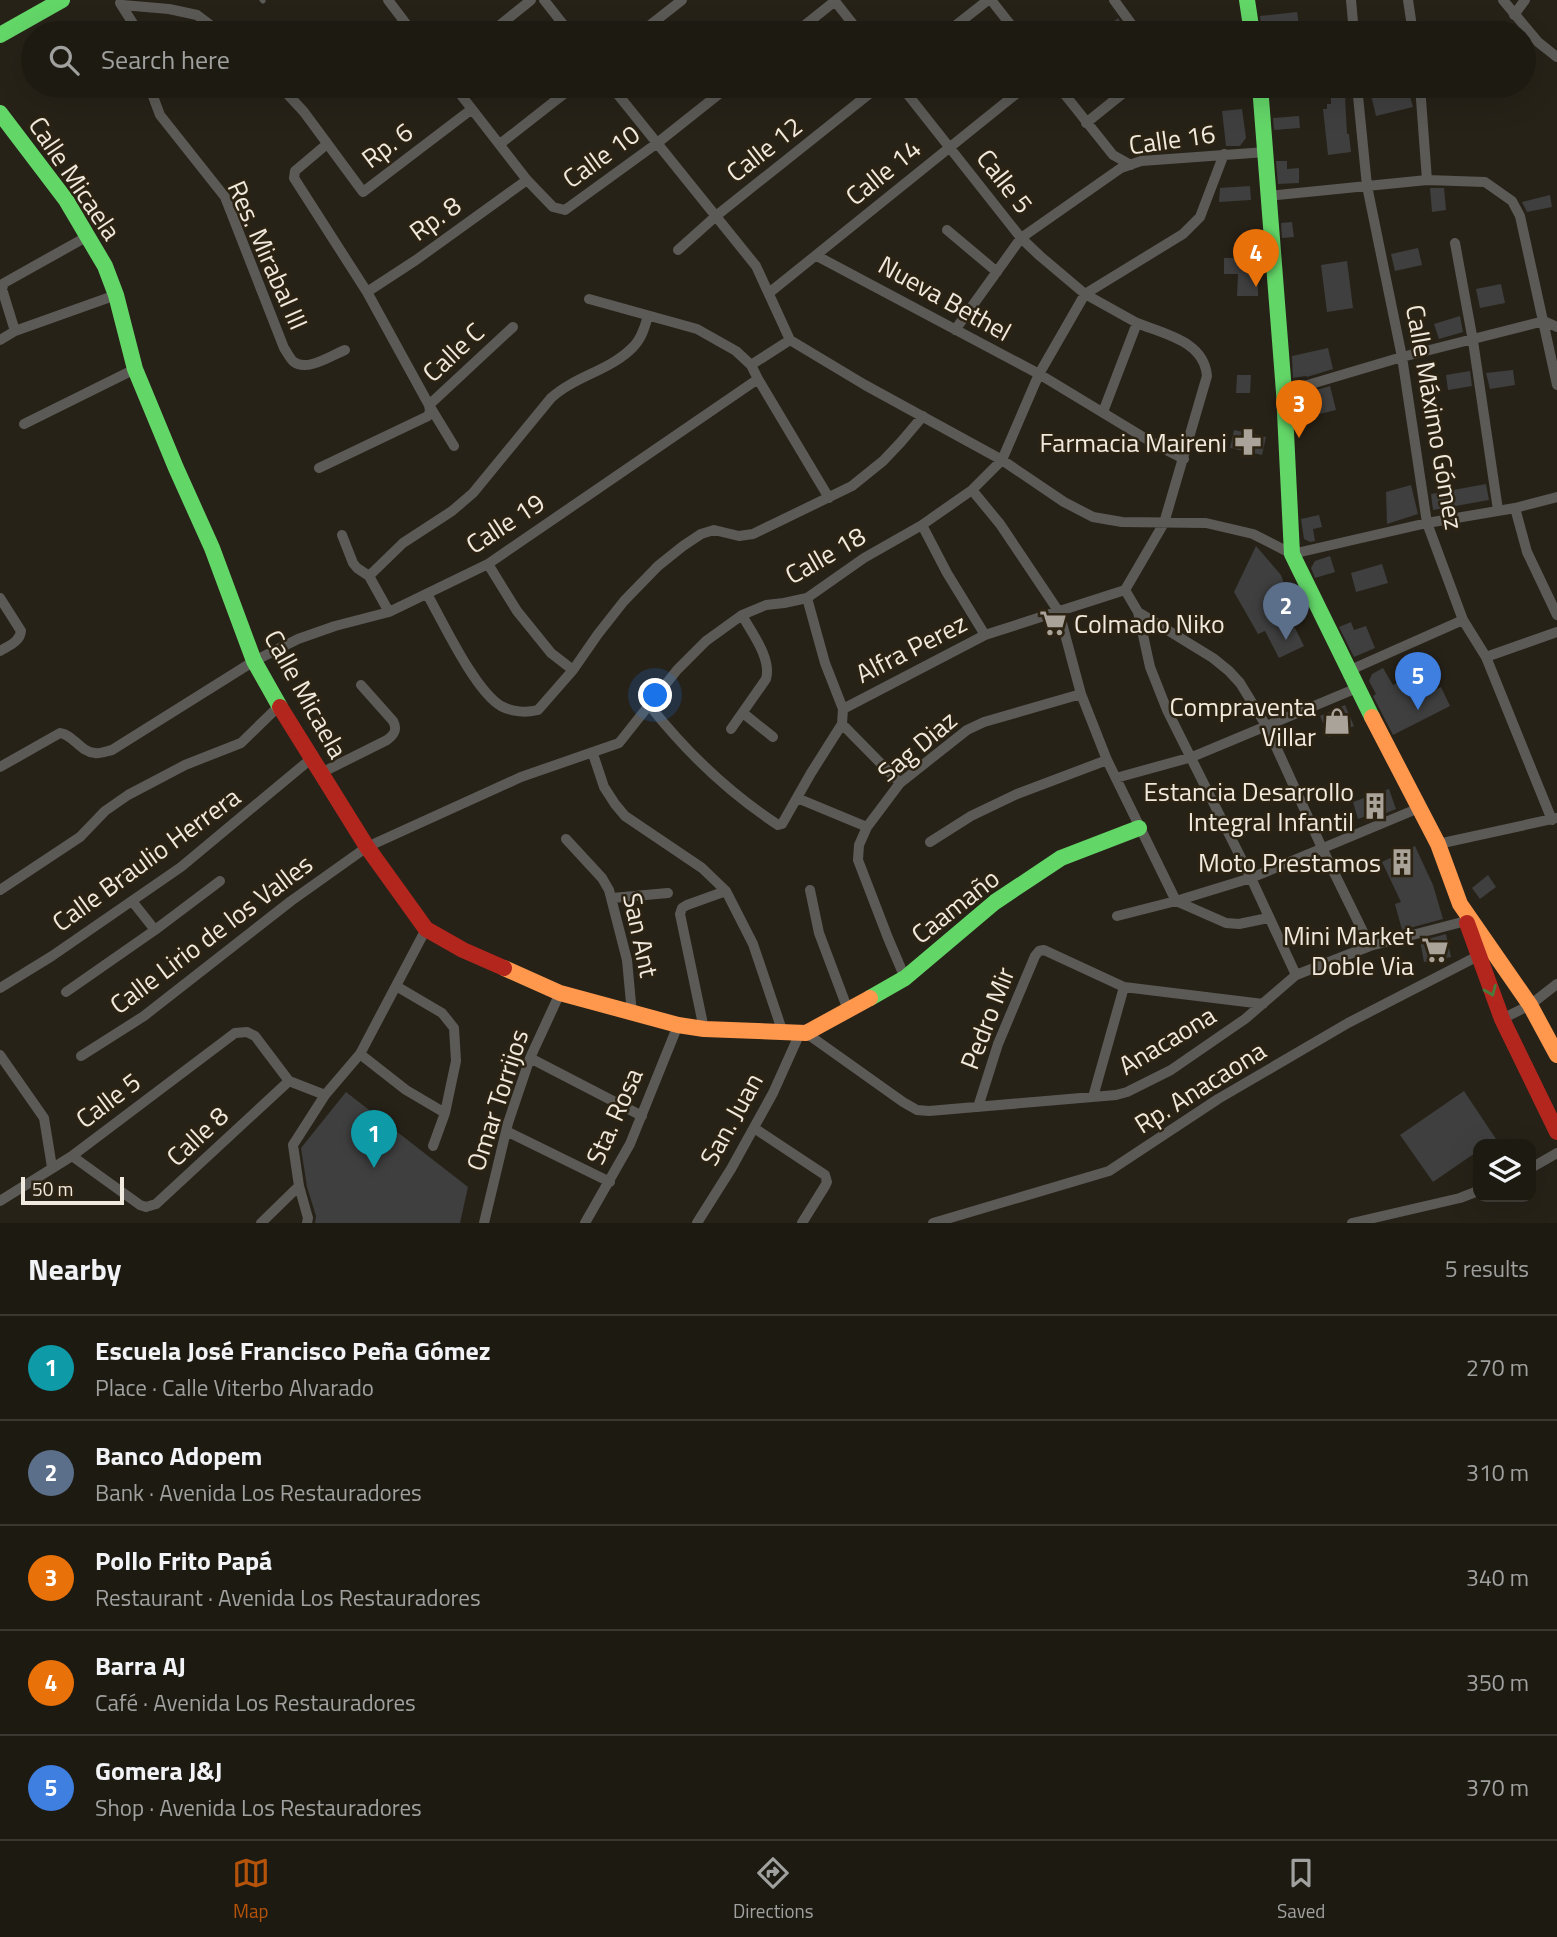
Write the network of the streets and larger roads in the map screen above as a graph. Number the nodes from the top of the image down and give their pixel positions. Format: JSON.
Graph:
{"nodes":[{"id":1,"x":62,"y":0,"type":"edge"},
{"id":2,"x":388,"y":0,"type":"edge"},
{"id":3,"x":531,"y":0,"type":"edge"},
{"id":4,"x":544,"y":0,"type":"edge"},
{"id":5,"x":681,"y":0,"type":"edge"},
{"id":6,"x":990,"y":0,"type":"edge"},
{"id":7,"x":1114,"y":0,"type":"edge"},
{"id":8,"x":1247,"y":0,"type":"edge"},
{"id":9,"x":1351,"y":0,"type":"edge"},
{"id":10,"x":1408,"y":0,"type":"edge"},
{"id":11,"x":1503,"y":0,"type":"edge"},
{"id":12,"x":1525,"y":0,"type":"edge"},
{"id":13,"x":834,"y":1,"type":"edge"},
{"id":14,"x":120,"y":3,"type":"edge"},
{"id":15,"x":1514,"y":15,"type":"junction"},
{"id":16,"x":25,"y":21,"type":"edge"},
{"id":17,"x":131,"y":21,"type":"edge"},
{"id":18,"x":205,"y":21,"type":"edge"},
{"id":19,"x":405,"y":21,"type":"edge"},
{"id":20,"x":505,"y":21,"type":"edge"},
{"id":21,"x":561,"y":21,"type":"edge"},
{"id":22,"x":655,"y":21,"type":"edge"},
{"id":23,"x":809,"y":21,"type":"edge"},
{"id":24,"x":850,"y":21,"type":"edge"},
{"id":25,"x":962,"y":21,"type":"edge"},
{"id":26,"x":1007,"y":21,"type":"edge"},
{"id":27,"x":1129,"y":21,"type":"edge"},
{"id":28,"x":1250,"y":21,"type":"edge"},
{"id":29,"x":1353,"y":21,"type":"edge"},
{"id":30,"x":1411,"y":21,"type":"edge"},
{"id":31,"x":1519,"y":21,"type":"edge"},
{"id":32,"x":21,"y":23,"type":"edge"},
{"id":33,"x":0,"y":35,"type":"edge"},
{"id":34,"x":1536,"y":40,"type":"edge"},
{"id":35,"x":1557,"y":57,"type":"edge"},
{"id":36,"x":154,"y":98,"type":"edge"},
{"id":37,"x":291,"y":98,"type":"edge"},
{"id":38,"x":463,"y":98,"type":"edge"},
{"id":39,"x":559,"y":98,"type":"edge"},
{"id":40,"x":620,"y":98,"type":"edge"},
{"id":41,"x":714,"y":98,"type":"edge"},
{"id":42,"x":864,"y":98,"type":"edge"},
{"id":43,"x":911,"y":98,"type":"edge"},
{"id":44,"x":1011,"y":98,"type":"edge"},
{"id":45,"x":1067,"y":98,"type":"edge"},
{"id":46,"x":1117,"y":98,"type":"edge"},
{"id":47,"x":1262,"y":98,"type":"edge"},
{"id":48,"x":1358,"y":98,"type":"edge"},
{"id":49,"x":1421,"y":98,"type":"edge"},
{"id":50,"x":472,"y":109,"type":"junction"},
{"id":51,"x":0,"y":113,"type":"edge"},
{"id":52,"x":1086,"y":123,"type":"junction"},
{"id":53,"x":327,"y":144,"type":"junction"},
{"id":54,"x":500,"y":144,"type":"junction"},
{"id":55,"x":656,"y":144,"type":"junction"},
{"id":56,"x":950,"y":147,"type":"junction"},
{"id":57,"x":1266,"y":152,"type":"junction"},
{"id":58,"x":1224,"y":154,"type":"junction"},
{"id":59,"x":1132,"y":165,"type":"junction"},
{"id":60,"x":527,"y":180,"type":"junction"},
{"id":61,"x":1427,"y":180,"type":"junction"},
{"id":62,"x":1367,"y":187,"type":"junction"},
{"id":63,"x":1268,"y":196,"type":"junction"},
{"id":64,"x":716,"y":216,"type":"junction"},
{"id":65,"x":947,"y":230,"type":"dead end"},
{"id":66,"x":88,"y":236,"type":"junction"},
{"id":67,"x":1021,"y":238,"type":"junction"},
{"id":68,"x":1455,"y":243,"type":"dead end"},
{"id":69,"x":678,"y":250,"type":"dead end"},
{"id":70,"x":817,"y":256,"type":"junction"},
{"id":71,"x":996,"y":272,"type":"junction"},
{"id":72,"x":367,"y":292,"type":"junction"},
{"id":73,"x":769,"y":293,"type":"junction"},
{"id":74,"x":1085,"y":294,"type":"junction"},
{"id":75,"x":116,"y":295,"type":"junction"},
{"id":76,"x":589,"y":299,"type":"dead end"},
{"id":77,"x":648,"y":316,"type":"junction"},
{"id":78,"x":1544,"y":321,"type":"junction"},
{"id":79,"x":1137,"y":323,"type":"junction"},
{"id":80,"x":513,"y":327,"type":"dead end"},
{"id":81,"x":1557,"y":327,"type":"edge"},
{"id":82,"x":955,"y":330,"type":"junction"},
{"id":83,"x":15,"y":331,"type":"junction"},
{"id":84,"x":0,"y":340,"type":"edge"},
{"id":85,"x":790,"y":340,"type":"junction"},
{"id":86,"x":1473,"y":341,"type":"junction"},
{"id":87,"x":345,"y":350,"type":"dead end"},
{"id":88,"x":1402,"y":357,"type":"junction"},
{"id":89,"x":751,"y":365,"type":"junction"},
{"id":90,"x":135,"y":369,"type":"junction"},
{"id":91,"x":1039,"y":374,"type":"junction"},
{"id":92,"x":758,"y":380,"type":"junction"},
{"id":93,"x":1557,"y":385,"type":"edge"},
{"id":94,"x":1284,"y":392,"type":"junction"},
{"id":95,"x":429,"y":405,"type":"junction"},
{"id":96,"x":1102,"y":412,"type":"junction"},
{"id":97,"x":923,"y":416,"type":"junction"},
{"id":98,"x":24,"y":424,"type":"dead end"},
{"id":99,"x":454,"y":446,"type":"dead end"},
{"id":100,"x":1184,"y":458,"type":"junction"},
{"id":101,"x":1002,"y":460,"type":"junction"},
{"id":102,"x":319,"y":468,"type":"dead end"},
{"id":103,"x":972,"y":490,"type":"junction"},
{"id":104,"x":1557,"y":497,"type":"edge"},
{"id":105,"x":829,"y":498,"type":"junction"},
{"id":106,"x":1515,"y":508,"type":"junction"},
{"id":107,"x":1498,"y":510,"type":"junction"},
{"id":108,"x":1164,"y":523,"type":"junction"},
{"id":109,"x":1427,"y":523,"type":"junction"},
{"id":110,"x":922,"y":525,"type":"junction"},
{"id":111,"x":342,"y":535,"type":"dead end"},
{"id":112,"x":1292,"y":554,"type":"junction"},
{"id":113,"x":488,"y":564,"type":"junction"},
{"id":114,"x":369,"y":576,"type":"junction"},
{"id":115,"x":1125,"y":590,"type":"junction"},
{"id":116,"x":427,"y":594,"type":"junction"},
{"id":117,"x":0,"y":598,"type":"edge"},
{"id":118,"x":807,"y":598,"type":"junction"},
{"id":119,"x":389,"y":612,"type":"junction"},
{"id":120,"x":1059,"y":612,"type":"junction"},
{"id":121,"x":1138,"y":612,"type":"junction"},
{"id":122,"x":742,"y":615,"type":"junction"},
{"id":123,"x":1557,"y":615,"type":"edge"},
{"id":124,"x":1464,"y":620,"type":"junction"},
{"id":125,"x":1557,"y":632,"type":"edge"},
{"id":126,"x":985,"y":635,"type":"junction"},
{"id":127,"x":0,"y":652,"type":"edge"},
{"id":128,"x":1486,"y":657,"type":"junction"},
{"id":129,"x":254,"y":661,"type":"junction"},
{"id":130,"x":573,"y":670,"type":"junction"},
{"id":131,"x":1348,"y":671,"type":"junction"},
{"id":132,"x":361,"y":685,"type":"dead end"},
{"id":133,"x":1357,"y":688,"type":"junction"},
{"id":134,"x":1081,"y":694,"type":"junction"},
{"id":135,"x":279,"y":706,"type":"junction"},
{"id":136,"x":650,"y":706,"type":"junction"},
{"id":137,"x":843,"y":709,"type":"junction"},
{"id":138,"x":743,"y":713,"type":"junction"},
{"id":139,"x":842,"y":724,"type":"junction"},
{"id":140,"x":1267,"y":727,"type":"junction"},
{"id":141,"x":732,"y":729,"type":"dead end"},
{"id":142,"x":773,"y":737,"type":"dead end"},
{"id":143,"x":593,"y":754,"type":"junction"},
{"id":144,"x":1192,"y":757,"type":"junction"},
{"id":145,"x":312,"y":758,"type":"junction"},
{"id":146,"x":1107,"y":760,"type":"junction"},
{"id":147,"x":0,"y":767,"type":"edge"},
{"id":148,"x":321,"y":773,"type":"junction"},
{"id":149,"x":1116,"y":778,"type":"junction"},
{"id":150,"x":900,"y":783,"type":"junction"},
{"id":151,"x":797,"y":798,"type":"junction"},
{"id":152,"x":1419,"y":808,"type":"junction"},
{"id":153,"x":1555,"y":819,"type":"edge"},
{"id":154,"x":867,"y":827,"type":"junction"},
{"id":155,"x":1139,"y":828,"type":"junction"},
{"id":156,"x":566,"y":839,"type":"dead end"},
{"id":157,"x":930,"y":842,"type":"dead end"},
{"id":158,"x":1438,"y":844,"type":"junction"},
{"id":159,"x":367,"y":847,"type":"junction"},
{"id":160,"x":1322,"y":848,"type":"junction"},
{"id":161,"x":1251,"y":878,"type":"junction"},
{"id":162,"x":220,"y":881,"type":"dead end"},
{"id":163,"x":0,"y":890,"type":"edge"},
{"id":164,"x":810,"y":890,"type":"dead end"},
{"id":165,"x":726,"y":891,"type":"junction"},
{"id":166,"x":668,"y":893,"type":"dead end"},
{"id":167,"x":612,"y":898,"type":"junction"},
{"id":168,"x":132,"y":901,"type":"junction"},
{"id":169,"x":1175,"y":901,"type":"junction"},
{"id":170,"x":1460,"y":904,"type":"junction"},
{"id":171,"x":1117,"y":916,"type":"dead end"},
{"id":172,"x":1268,"y":918,"type":"junction"},
{"id":173,"x":1466,"y":921,"type":"junction"},
{"id":174,"x":426,"y":929,"type":"junction"},
{"id":175,"x":155,"y":930,"type":"junction"},
{"id":176,"x":1370,"y":946,"type":"junction"},
{"id":177,"x":1478,"y":956,"type":"junction"},
{"id":178,"x":1296,"y":975,"type":"junction"},
{"id":179,"x":905,"y":978,"type":"junction"},
{"id":180,"x":1557,"y":984,"type":"edge"},
{"id":181,"x":396,"y":986,"type":"junction"},
{"id":182,"x":1124,"y":987,"type":"junction"},
{"id":183,"x":0,"y":988,"type":"edge"},
{"id":184,"x":66,"y":992,"type":"dead end"},
{"id":185,"x":560,"y":993,"type":"junction"},
{"id":186,"x":1262,"y":1004,"type":"junction"},
{"id":187,"x":1530,"y":1005,"type":"junction"},
{"id":188,"x":848,"y":1010,"type":"junction"},
{"id":189,"x":632,"y":1013,"type":"junction"},
{"id":190,"x":1502,"y":1019,"type":"junction"},
{"id":191,"x":678,"y":1025,"type":"junction"},
{"id":192,"x":704,"y":1029,"type":"junction"},
{"id":193,"x":783,"y":1033,"type":"junction"},
{"id":194,"x":803,"y":1033,"type":"junction"},
{"id":195,"x":360,"y":1054,"type":"junction"},
{"id":196,"x":0,"y":1055,"type":"edge"},
{"id":197,"x":1557,"y":1055,"type":"edge"},
{"id":198,"x":80,"y":1056,"type":"dead end"},
{"id":199,"x":530,"y":1059,"type":"junction"},
{"id":200,"x":289,"y":1081,"type":"junction"},
{"id":201,"x":325,"y":1095,"type":"junction"},
{"id":202,"x":1093,"y":1097,"type":"junction"},
{"id":203,"x":978,"y":1107,"type":"junction"},
{"id":204,"x":445,"y":1113,"type":"junction"},
{"id":205,"x":642,"y":1116,"type":"junction"},
{"id":206,"x":754,"y":1128,"type":"junction"},
{"id":207,"x":506,"y":1131,"type":"junction"},
{"id":208,"x":1557,"y":1132,"type":"edge"},
{"id":209,"x":433,"y":1146,"type":"dead end"},
{"id":210,"x":1557,"y":1153,"type":"edge"},
{"id":211,"x":72,"y":1156,"type":"junction"},
{"id":212,"x":1536,"y":1165,"type":"edge"},
{"id":213,"x":52,"y":1167,"type":"junction"},
{"id":214,"x":610,"y":1182,"type":"junction"},
{"id":215,"x":299,"y":1186,"type":"junction"},
{"id":216,"x":1473,"y":1193,"type":"edge"},
{"id":217,"x":0,"y":1201,"type":"edge"},
{"id":218,"x":261,"y":1223,"type":"edge"},
{"id":219,"x":307,"y":1223,"type":"edge"},
{"id":220,"x":484,"y":1223,"type":"edge"},
{"id":221,"x":586,"y":1223,"type":"edge"},
{"id":222,"x":697,"y":1223,"type":"edge"},
{"id":223,"x":802,"y":1223,"type":"edge"},
{"id":224,"x":933,"y":1223,"type":"edge"},
{"id":225,"x":1352,"y":1223,"type":"edge"}],
"edges":[{"from":1,"to":16,"type":"street"},
{"from":2,"to":19,"type":"street"},
{"from":3,"to":20,"type":"street"},
{"from":4,"to":21,"type":"street"},
{"from":5,"to":22,"type":"street"},
{"from":6,"to":25,"type":"street"},
{"from":6,"to":26,"type":"street"},
{"from":7,"to":27,"type":"street"},
{"from":8,"to":28,"type":"street"},
{"from":9,"to":29,"type":"street"},
{"from":10,"to":30,"type":"street"},
{"from":11,"to":15,"type":"street"},
{"from":12,"to":15,"type":"street"},
{"from":13,"to":23,"type":"street"},
{"from":13,"to":24,"type":"street"},
{"from":14,"to":17,"type":"street"},
{"from":14,"to":18,"type":"street"},
{"from":15,"to":31,"type":"street"},
{"from":32,"to":33,"type":"street"},
{"from":34,"to":35,"type":"street"},
{"from":36,"to":87,"type":"street","name":"Res. Mirabal III"},
{"from":37,"to":53,"type":"street"},
{"from":38,"to":50,"type":"street"},
{"from":39,"to":54,"type":"street"},
{"from":40,"to":55,"type":"street"},
{"from":41,"to":55,"type":"street","name":"Calle 10"},
{"from":42,"to":64,"type":"street","name":"Calle 12"},
{"from":43,"to":56,"type":"street","name":"Calle 5"},
{"from":44,"to":56,"type":"street","name":"Calle 14"},
{"from":45,"to":52,"type":"street"},
{"from":46,"to":52,"type":"street"},
{"from":47,"to":57,"type":"street"},
{"from":48,"to":62,"type":"street","name":"Calle Máximo Gómez"},
{"from":49,"to":61,"type":"street"},
{"from":50,"to":53,"type":"street","name":"Rp. 6"},
{"from":50,"to":54,"type":"street"},
{"from":51,"to":66,"type":"street","name":"Calle Micaela"},
{"from":52,"to":59,"type":"street"},
{"from":53,"to":72,"type":"street"},
{"from":54,"to":60,"type":"street"},
{"from":55,"to":60,"type":"street","name":"Calle 10"},
{"from":55,"to":64,"type":"street"},
{"from":56,"to":67,"type":"street","name":"Calle 5"},
{"from":56,"to":70,"type":"street","name":"Calle 14"},
{"from":57,"to":58,"type":"street","name":"Calle 16"},
{"from":57,"to":63,"type":"street"},
{"from":58,"to":59,"type":"street","name":"Calle 16"},
{"from":58,"to":74,"type":"street"},
{"from":59,"to":67,"type":"street","name":"Calle 16"},
{"from":60,"to":72,"type":"street","name":"Rp. 8"},
{"from":61,"to":62,"type":"street"},
{"from":61,"to":78,"type":"street"},
{"from":62,"to":63,"type":"street"},
{"from":62,"to":88,"type":"street","name":"Calle Máximo Gómez"},
{"from":63,"to":94,"type":"street"},
{"from":64,"to":69,"type":"street","name":"Calle 12"},
{"from":64,"to":73,"type":"street"},
{"from":65,"to":71,"type":"street"},
{"from":66,"to":75,"type":"street","name":"Calle Micaela"},
{"from":66,"to":83,"type":"street"},
{"from":67,"to":71,"type":"street","name":"Calle 16"},
{"from":67,"to":74,"type":"street","name":"Calle 5"},
{"from":68,"to":86,"type":"street"},
{"from":70,"to":73,"type":"street","name":"Calle 14"},
{"from":70,"to":82,"type":"street","name":"Nueva Bethel"},
{"from":71,"to":82,"type":"street","name":"Calle 16"},
{"from":72,"to":95,"type":"street"},
{"from":73,"to":85,"type":"street"},
{"from":74,"to":79,"type":"street","name":"Calle 5"},
{"from":74,"to":91,"type":"street","name":"Calle 18"},
{"from":75,"to":83,"type":"street"},
{"from":75,"to":90,"type":"street","name":"Calle Micaela"},
{"from":76,"to":77,"type":"street"},
{"from":77,"to":89,"type":"street"},
{"from":77,"to":114,"type":"street"},
{"from":78,"to":81,"type":"street"},
{"from":78,"to":86,"type":"street"},
{"from":78,"to":93,"type":"street"},
{"from":79,"to":96,"type":"street"},
{"from":79,"to":100,"type":"street","name":"Calle 5"},
{"from":80,"to":95,"type":"street","name":"Calle C"},
{"from":82,"to":91,"type":"street","name":"Nueva Bethel"},
{"from":83,"to":84,"type":"street"},
{"from":85,"to":89,"type":"street"},
{"from":85,"to":97,"type":"street"},
{"from":86,"to":88,"type":"street"},
{"from":86,"to":107,"type":"street"},
{"from":88,"to":94,"type":"street"},
{"from":88,"to":109,"type":"street","name":"Calle Máximo Gómez"},
{"from":89,"to":92,"type":"street"},
{"from":90,"to":98,"type":"street"},
{"from":90,"to":129,"type":"street","name":"Calle Micaela"},
{"from":91,"to":96,"type":"street","name":"Nueva Bethel"},
{"from":91,"to":101,"type":"street","name":"Calle 18"},
{"from":92,"to":105,"type":"street"},
{"from":92,"to":113,"type":"street","name":"Calle 19"},
{"from":94,"to":112,"type":"street"},
{"from":95,"to":99,"type":"street"},
{"from":95,"to":102,"type":"street","name":"Calle C"},
{"from":96,"to":100,"type":"street","name":"Nueva Bethel"},
{"from":97,"to":101,"type":"street"},
{"from":97,"to":105,"type":"street"},
{"from":100,"to":108,"type":"street"},
{"from":101,"to":103,"type":"street","name":"Calle 18"},
{"from":101,"to":108,"type":"street"},
{"from":103,"to":110,"type":"street","name":"Calle 18"},
{"from":103,"to":120,"type":"street"},
{"from":104,"to":106,"type":"street"},
{"from":105,"to":130,"type":"street"},
{"from":106,"to":107,"type":"street"},
{"from":106,"to":123,"type":"street"},
{"from":107,"to":109,"type":"street"},
{"from":108,"to":112,"type":"street"},
{"from":108,"to":115,"type":"street"},
{"from":109,"to":112,"type":"street"},
{"from":109,"to":124,"type":"street","name":"Calle Máximo Gómez"},
{"from":110,"to":118,"type":"street","name":"Calle 18"},
{"from":110,"to":126,"type":"street"},
{"from":111,"to":114,"type":"street"},
{"from":112,"to":131,"type":"street"},
{"from":113,"to":116,"type":"street","name":"Calle 19"},
{"from":113,"to":130,"type":"street"},
{"from":114,"to":119,"type":"street"},
{"from":115,"to":120,"type":"street","name":"Alfra Perez"},
{"from":115,"to":121,"type":"street"},
{"from":116,"to":119,"type":"street","name":"Calle 19"},
{"from":116,"to":130,"type":"street"},
{"from":117,"to":127,"type":"street"},
{"from":118,"to":122,"type":"street","name":"Calle 18"},
{"from":118,"to":137,"type":"street"},
{"from":119,"to":129,"type":"street","name":"Calle 19"},
{"from":120,"to":126,"type":"street","name":"Alfra Perez"},
{"from":120,"to":134,"type":"street"},
{"from":121,"to":140,"type":"street"},
{"from":121,"to":144,"type":"street"},
{"from":122,"to":136,"type":"street","name":"Calle 18"},
{"from":122,"to":138,"type":"street"},
{"from":124,"to":128,"type":"street","name":"Calle Máximo Gómez"},
{"from":124,"to":131,"type":"street"},
{"from":125,"to":128,"type":"street"},
{"from":126,"to":137,"type":"street","name":"Alfra Perez"},
{"from":128,"to":153,"type":"street","name":"Calle Máximo Gómez"},
{"from":129,"to":135,"type":"street","name":"Calle Micaela"},
{"from":129,"to":147,"type":"street","name":"Calle 19"},
{"from":131,"to":133,"type":"street"},
{"from":132,"to":148,"type":"street"},
{"from":133,"to":140,"type":"street"},
{"from":133,"to":152,"type":"street"},
{"from":134,"to":146,"type":"street"},
{"from":134,"to":150,"type":"street","name":"Sag Diaz"},
{"from":135,"to":145,"type":"street","name":"Calle Micaela"},
{"from":135,"to":163,"type":"street"},
{"from":136,"to":143,"type":"street","name":"Calle 18"},
{"from":136,"to":151,"type":"street","name":"Alfra Perez"},
{"from":137,"to":139,"type":"street","name":"Alfra Perez"},
{"from":138,"to":141,"type":"street"},
{"from":138,"to":142,"type":"street"},
{"from":139,"to":150,"type":"street"},
{"from":139,"to":151,"type":"street","name":"Alfra Perez"},
{"from":140,"to":144,"type":"street"},
{"from":140,"to":160,"type":"street"},
{"from":143,"to":159,"type":"street","name":"Calle 18"},
{"from":143,"to":165,"type":"street"},
{"from":144,"to":149,"type":"street"},
{"from":144,"to":161,"type":"street"},
{"from":145,"to":148,"type":"street","name":"Calle Micaela"},
{"from":145,"to":168,"type":"street","name":"Calle Braulio Herrera"},
{"from":146,"to":149,"type":"street"},
{"from":146,"to":157,"type":"street"},
{"from":148,"to":159,"type":"street","name":"Calle Micaela"},
{"from":149,"to":155,"type":"street"},
{"from":150,"to":154,"type":"street","name":"Sag Diaz"},
{"from":151,"to":154,"type":"street"},
{"from":152,"to":158,"type":"street"},
{"from":152,"to":160,"type":"street"},
{"from":153,"to":158,"type":"street"},
{"from":154,"to":179,"type":"street","name":"Sag Diaz"},
{"from":155,"to":169,"type":"street"},
{"from":155,"to":179,"type":"street","name":"Caamaño"},
{"from":156,"to":167,"type":"street","name":"San Ant"},
{"from":158,"to":170,"type":"street"},
{"from":159,"to":174,"type":"street","name":"Calle Micaela"},
{"from":159,"to":198,"type":"street","name":"Calle Lirio de los Valles"},
{"from":160,"to":161,"type":"street"},
{"from":160,"to":176,"type":"street"},
{"from":161,"to":169,"type":"street"},
{"from":161,"to":172,"type":"street"},
{"from":162,"to":175,"type":"street"},
{"from":164,"to":188,"type":"street"},
{"from":165,"to":192,"type":"street"},
{"from":165,"to":193,"type":"street"},
{"from":166,"to":167,"type":"street"},
{"from":167,"to":189,"type":"street","name":"San Ant"},
{"from":168,"to":175,"type":"street"},
{"from":168,"to":183,"type":"street","name":"Calle Braulio Herrera"},
{"from":169,"to":171,"type":"street"},
{"from":169,"to":172,"type":"street"},
{"from":170,"to":173,"type":"street"},
{"from":170,"to":187,"type":"street"},
{"from":172,"to":178,"type":"street"},
{"from":173,"to":176,"type":"street","name":"Anacaona"},
{"from":173,"to":177,"type":"street"},
{"from":174,"to":181,"type":"street"},
{"from":174,"to":185,"type":"street","name":"Calle Micaela"},
{"from":175,"to":184,"type":"street"},
{"from":176,"to":178,"type":"street","name":"Anacaona"},
{"from":177,"to":190,"type":"street","one_way":true},
{"from":177,"to":224,"type":"street","name":"Rp. Anacaona"},
{"from":178,"to":186,"type":"street","name":"Anacaona"},
{"from":179,"to":188,"type":"street","name":"Caamaño"},
{"from":180,"to":187,"type":"street"},
{"from":181,"to":195,"type":"street"},
{"from":181,"to":204,"type":"street"},
{"from":182,"to":186,"type":"street"},
{"from":182,"to":202,"type":"street"},
{"from":182,"to":203,"type":"street","name":"Pedro Mir"},
{"from":185,"to":189,"type":"street","name":"Calle Micaela"},
{"from":185,"to":199,"type":"street","name":"Omar Torrijos"},
{"from":186,"to":202,"type":"street","name":"Anacaona"},
{"from":187,"to":190,"type":"street"},
{"from":187,"to":197,"type":"street"},
{"from":188,"to":194,"type":"street","name":"Caamaño"},
{"from":189,"to":191,"type":"street","name":"Calle Micaela"},
{"from":190,"to":208,"type":"street"},
{"from":191,"to":192,"type":"street","name":"Calle Micaela"},
{"from":191,"to":205,"type":"street","name":"Sta. Rosa"},
{"from":192,"to":193,"type":"street","name":"Calle Micaela"},
{"from":193,"to":194,"type":"street","name":"Calle Micaela"},
{"from":194,"to":203,"type":"street","name":"Anacaona"},
{"from":194,"to":206,"type":"street","name":"San. Juan"},
{"from":195,"to":201,"type":"street"},
{"from":195,"to":204,"type":"street"},
{"from":196,"to":213,"type":"street"},
{"from":199,"to":205,"type":"street"},
{"from":199,"to":207,"type":"street","name":"Omar Torrijos"},
{"from":200,"to":201,"type":"street"},
{"from":200,"to":211,"type":"street","name":"Calle 8"},
{"from":200,"to":211,"type":"street","name":"Calle 5"},
{"from":201,"to":215,"type":"street"},
{"from":202,"to":203,"type":"street","name":"Anacaona"},
{"from":204,"to":209,"type":"street"},
{"from":205,"to":214,"type":"street","name":"Sta. Rosa"},
{"from":206,"to":222,"type":"street","name":"San. Juan"},
{"from":206,"to":223,"type":"street"},
{"from":207,"to":214,"type":"street"},
{"from":207,"to":220,"type":"street","name":"Omar Torrijos"},
{"from":210,"to":212,"type":"street"},
{"from":211,"to":213,"type":"street","name":"Calle 5"},
{"from":213,"to":217,"type":"street","name":"Calle 5"},
{"from":214,"to":221,"type":"street","name":"Sta. Rosa"},
{"from":215,"to":218,"type":"street"},
{"from":215,"to":219,"type":"street"},
{"from":216,"to":225,"type":"street"}]}
